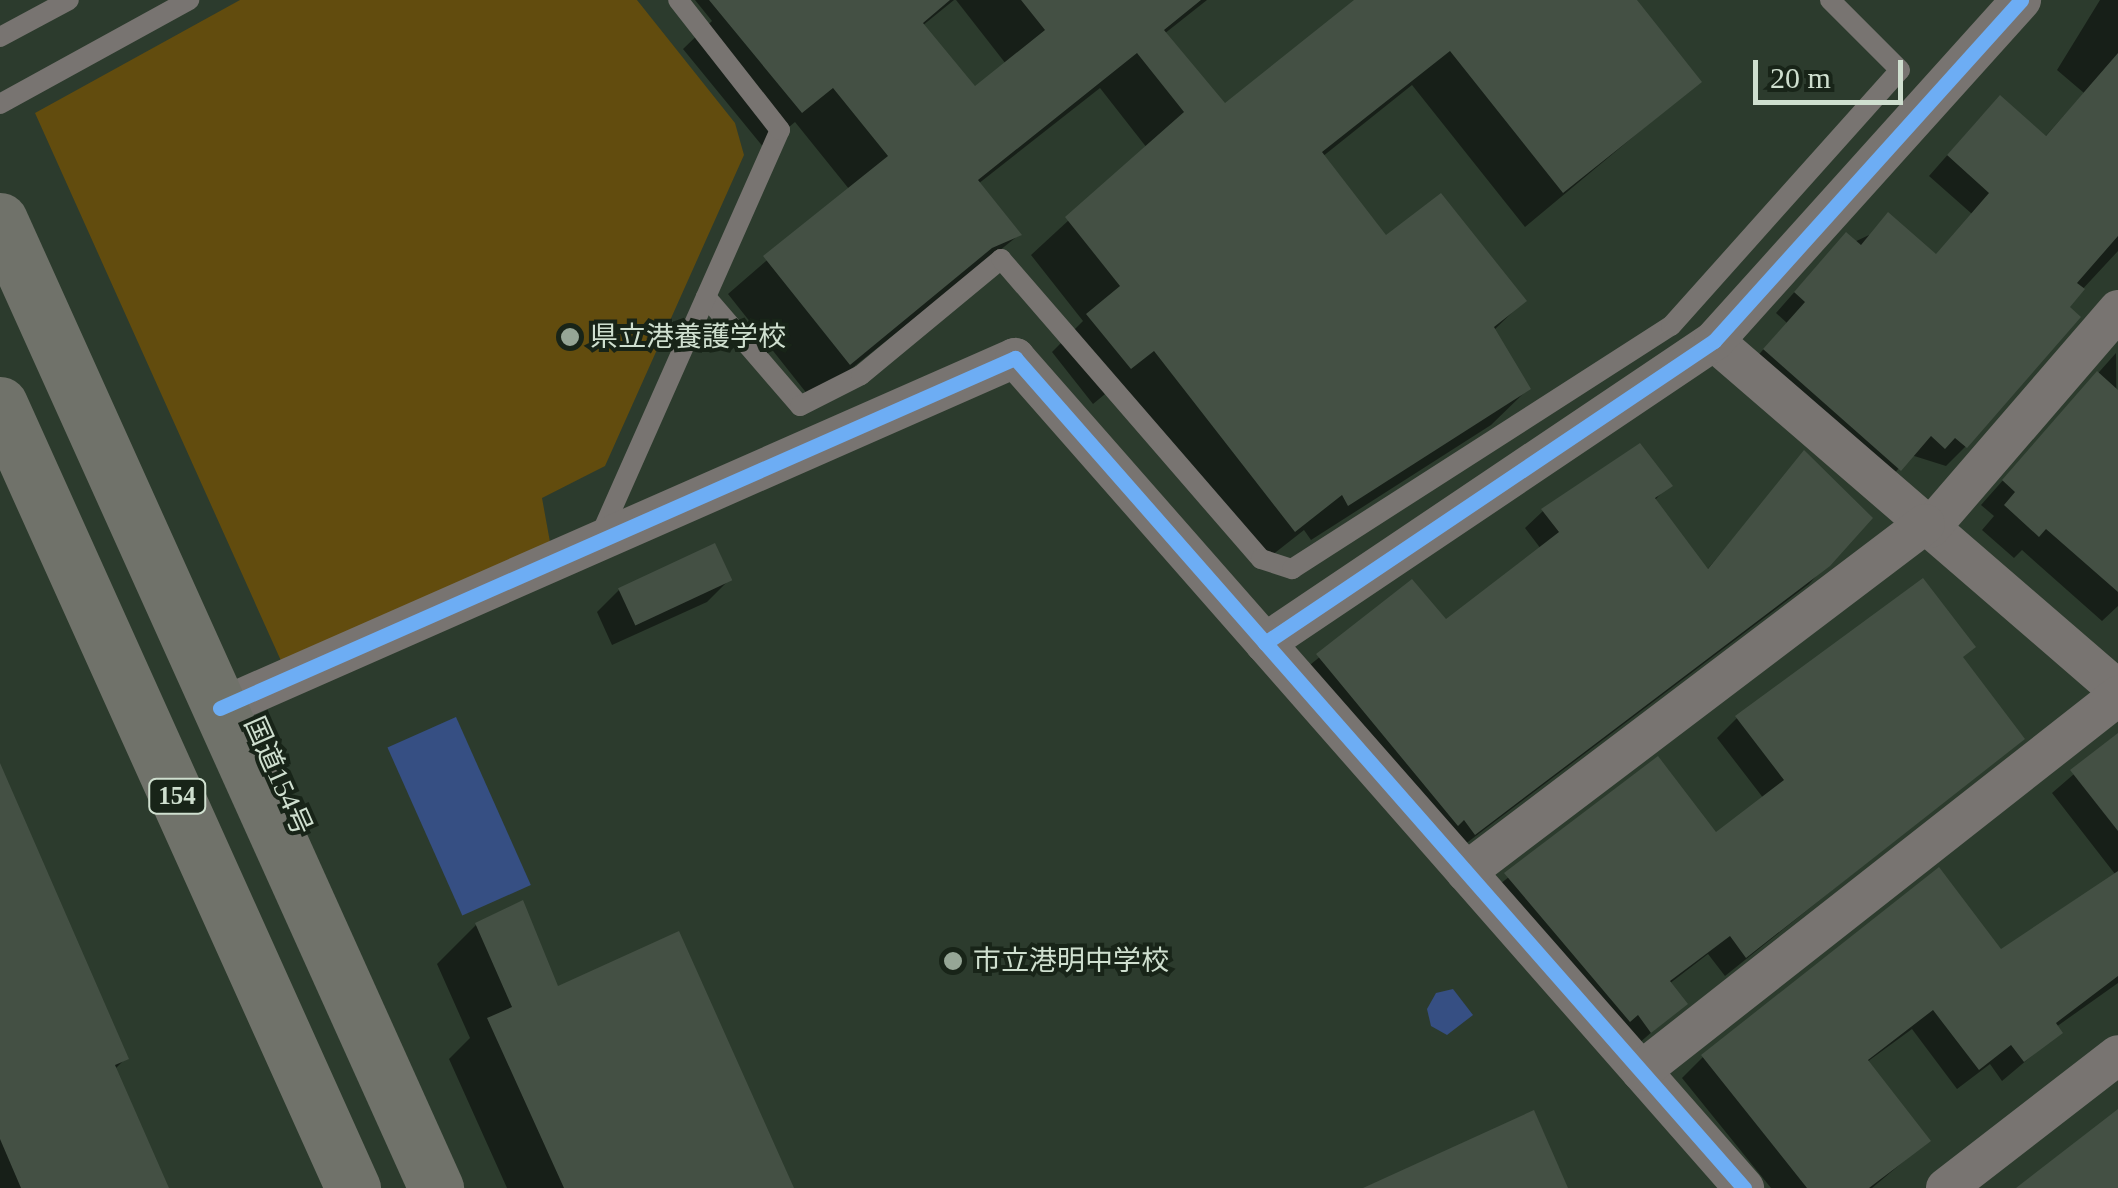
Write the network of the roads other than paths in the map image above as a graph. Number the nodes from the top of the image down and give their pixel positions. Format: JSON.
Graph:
{"nodes":[{"id":1,"x":70,"y":0,"type":"edge"},
{"id":2,"x":189,"y":0,"type":"edge"},
{"id":3,"x":678,"y":0,"type":"edge"},
{"id":4,"x":1830,"y":0,"type":"edge"},
{"id":5,"x":2021,"y":0,"type":"edge"},
{"id":6,"x":0,"y":37,"type":"edge"},
{"id":7,"x":0,"y":104,"type":"edge"},
{"id":8,"x":0,"y":220,"type":"edge"},
{"id":9,"x":706,"y":297,"type":"junction"},
{"id":10,"x":2118,"y":310,"type":"edge"},
{"id":11,"x":1714,"y":341,"type":"junction"},
{"id":12,"x":0,"y":404,"type":"edge"},
{"id":13,"x":1928,"y":526,"type":"junction"},
{"id":14,"x":597,"y":543,"type":"junction"},
{"id":15,"x":1265,"y":643,"type":"junction"},
{"id":16,"x":2118,"y":693,"type":"edge"},
{"id":17,"x":220,"y":708,"type":"junction"},
{"id":18,"x":1466,"y":872,"type":"junction"},
{"id":19,"x":2118,"y":1056,"type":"edge"},
{"id":20,"x":1640,"y":1070,"type":"junction"},
{"id":21,"x":354,"y":1188,"type":"edge"},
{"id":22,"x":436,"y":1188,"type":"edge"},
{"id":23,"x":1744,"y":1188,"type":"edge"},
{"id":24,"x":1946,"y":1188,"type":"edge"}],
"edges":[{"from":1,"to":6,"type":"lane"},
{"from":2,"to":7,"type":"lane"},
{"from":3,"to":9,"type":"lane"},
{"from":4,"to":9,"type":"lane"},
{"from":5,"to":11,"type":"street"},
{"from":8,"to":17,"type":"highway","name":"国道154号","number":"154"},
{"from":9,"to":14,"type":"lane"},
{"from":10,"to":13,"type":"street"},
{"from":11,"to":13,"type":"street"},
{"from":11,"to":15,"type":"street"},
{"from":12,"to":21,"type":"highway","number":"154"},
{"from":13,"to":16,"type":"street"},
{"from":13,"to":18,"type":"street"},
{"from":14,"to":15,"type":"street"},
{"from":14,"to":17,"type":"street"},
{"from":15,"to":18,"type":"street"},
{"from":16,"to":20,"type":"street"},
{"from":17,"to":22,"type":"highway","name":"国道154号","number":"154"},
{"from":18,"to":20,"type":"street"},
{"from":19,"to":24,"type":"street"},
{"from":20,"to":23,"type":"street"}]}
